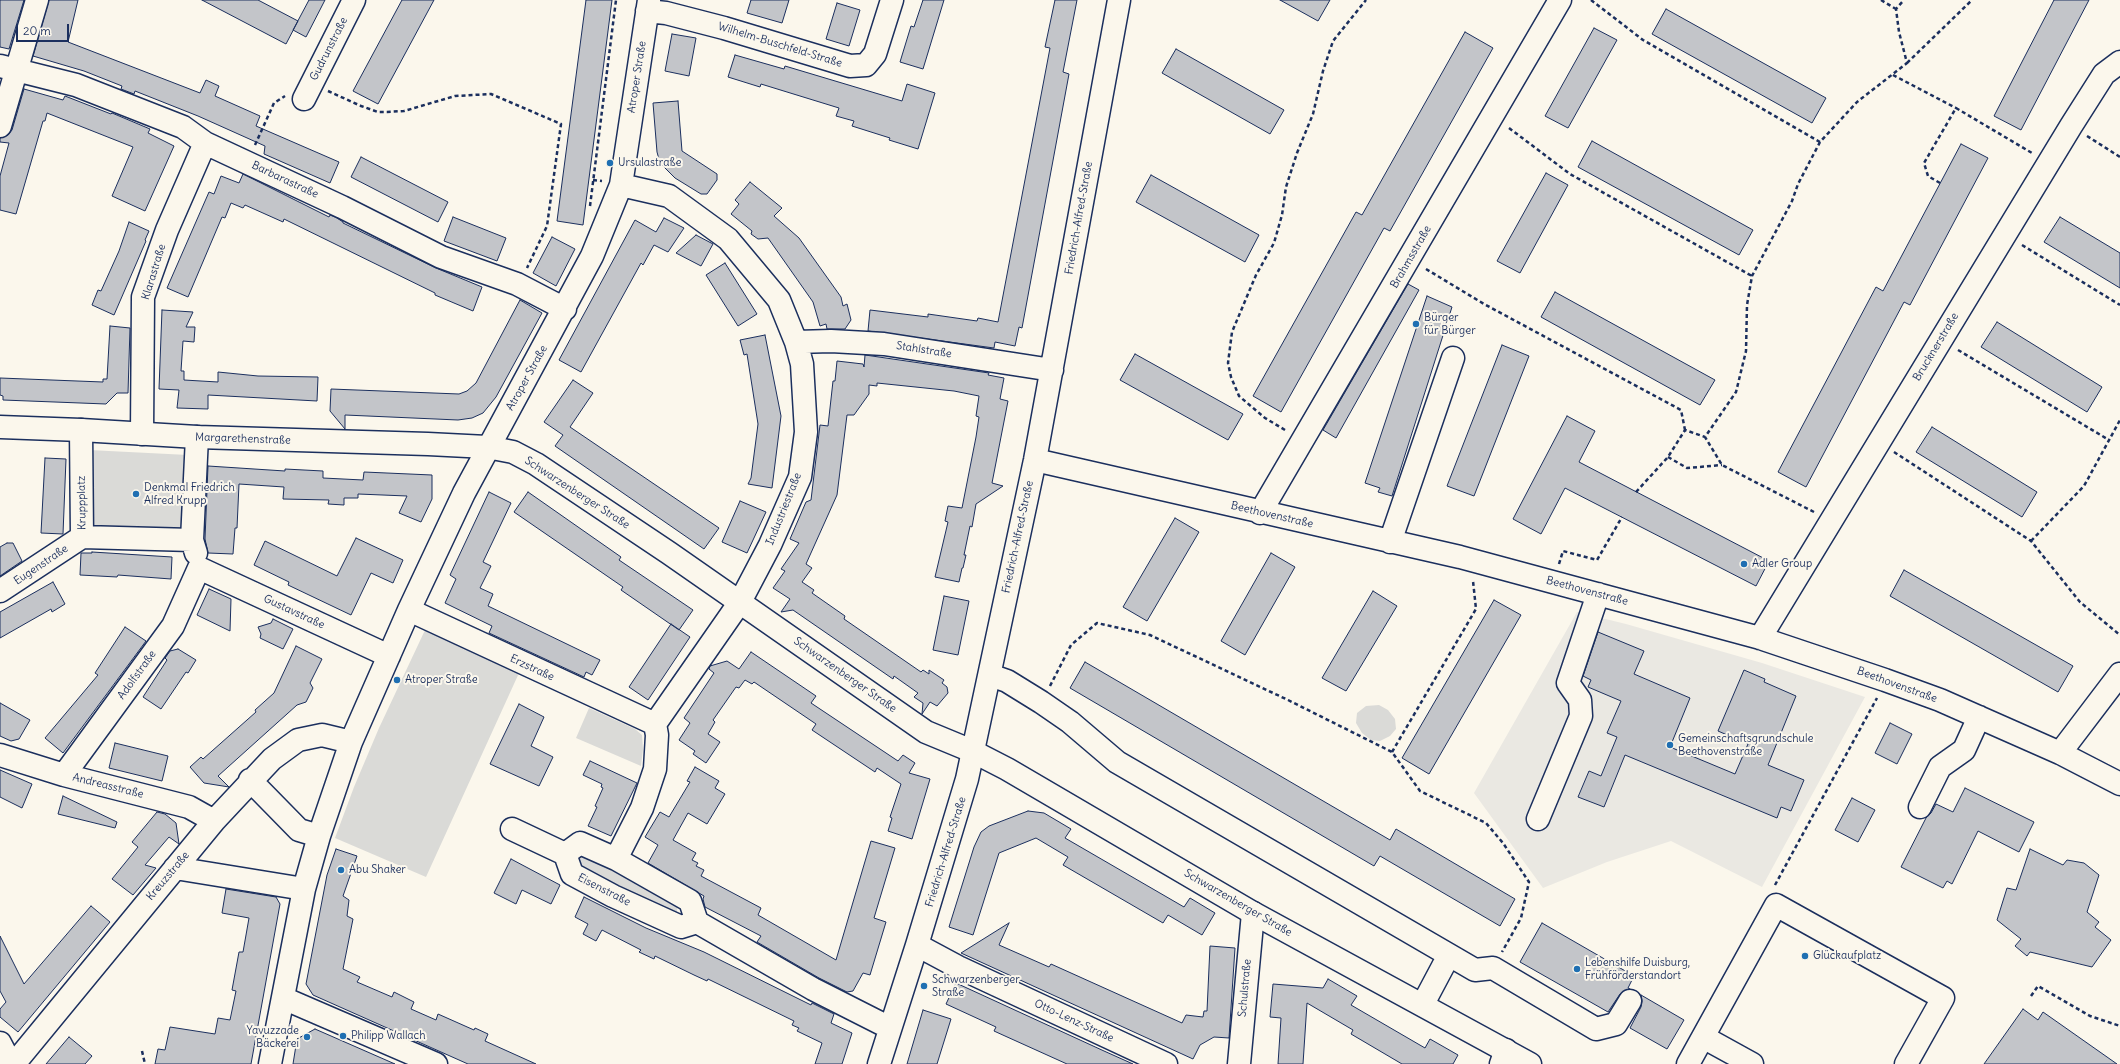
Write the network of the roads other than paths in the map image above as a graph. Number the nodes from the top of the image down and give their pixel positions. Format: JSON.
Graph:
{"nodes":[{"id":1,"x":37,"y":0,"type":"edge"},
{"id":2,"x":354,"y":0,"type":"edge"},
{"id":3,"x":892,"y":0,"type":"edge"},
{"id":4,"x":1119,"y":0,"type":"edge"},
{"id":5,"x":1560,"y":0,"type":"edge"},
{"id":6,"x":648,"y":6,"type":"edge"},
{"id":7,"x":2120,"y":62,"type":"edge"},
{"id":8,"x":8,"y":68,"type":"edge"},
{"id":9,"x":308,"y":91,"type":"road end"},
{"id":10,"x":0,"y":126,"type":"edge"},
{"id":11,"x":204,"y":143,"type":"junction"},
{"id":12,"x":621,"y":184,"type":"junction"},
{"id":13,"x":565,"y":309,"type":"junction"},
{"id":14,"x":796,"y":342,"type":"junction"},
{"id":15,"x":1453,"y":358,"type":"dead end"},
{"id":16,"x":1052,"y":370,"type":"junction"},
{"id":17,"x":0,"y":428,"type":"edge"},
{"id":18,"x":81,"y":430,"type":"junction"},
{"id":19,"x":142,"y":434,"type":"junction"},
{"id":20,"x":197,"y":437,"type":"junction"},
{"id":21,"x":487,"y":447,"type":"junction"},
{"id":22,"x":1035,"y":460,"type":"junction"},
{"id":23,"x":1260,"y":513,"type":"junction"},
{"id":24,"x":82,"y":537,"type":"junction"},
{"id":25,"x":192,"y":540,"type":"junction"},
{"id":26,"x":1390,"y":542,"type":"junction"},
{"id":27,"x":200,"y":568,"type":"junction"},
{"id":28,"x":0,"y":591,"type":"edge"},
{"id":29,"x":1598,"y":594,"type":"junction"},
{"id":30,"x":740,"y":602,"type":"junction"},
{"id":31,"x":409,"y":610,"type":"junction"},
{"id":32,"x":1760,"y":638,"type":"junction"},
{"id":33,"x":389,"y":656,"type":"junction"},
{"id":34,"x":2120,"y":674,"type":"edge"},
{"id":35,"x":990,"y":675,"type":"junction"},
{"id":36,"x":1979,"y":717,"type":"junction"},
{"id":37,"x":655,"y":724,"type":"junction"},
{"id":38,"x":351,"y":742,"type":"junction"},
{"id":39,"x":972,"y":751,"type":"junction"},
{"id":40,"x":2060,"y":753,"type":"junction"},
{"id":41,"x":0,"y":755,"type":"edge"},
{"id":42,"x":64,"y":775,"type":"junction"},
{"id":43,"x":250,"y":780,"type":"junction"},
{"id":44,"x":2120,"y":784,"type":"edge"},
{"id":45,"x":1920,"y":807,"type":"dead end"},
{"id":46,"x":1538,"y":819,"type":"dead end"},
{"id":47,"x":214,"y":822,"type":"junction"},
{"id":48,"x":512,"y":829,"type":"dead end"},
{"id":49,"x":319,"y":836,"type":"junction"},
{"id":50,"x":565,"y":854,"type":"junction"},
{"id":51,"x":616,"y":859,"type":"junction"},
{"id":52,"x":175,"y":868,"type":"junction"},
{"id":53,"x":304,"y":890,"type":"junction"},
{"id":54,"x":1253,"y":913,"type":"junction"},
{"id":55,"x":697,"y":922,"type":"junction"},
{"id":56,"x":917,"y":945,"type":"junction"},
{"id":57,"x":1449,"y":955,"type":"junction"},
{"id":58,"x":283,"y":998,"type":"junction"},
{"id":59,"x":1630,"y":1001,"type":"dead end"},
{"id":60,"x":1423,"y":1004,"type":"junction"},
{"id":61,"x":890,"y":1028,"type":"junction"},
{"id":62,"x":1703,"y":1037,"type":"junction"},
{"id":63,"x":0,"y":1043,"type":"edge"},
{"id":64,"x":1504,"y":1057,"type":"edge"},
{"id":65,"x":12,"y":1064,"type":"edge"},
{"id":66,"x":270,"y":1064,"type":"edge"},
{"id":67,"x":436,"y":1064,"type":"edge"},
{"id":68,"x":879,"y":1064,"type":"edge"},
{"id":69,"x":1166,"y":1064,"type":"edge"},
{"id":70,"x":1239,"y":1064,"type":"edge"},
{"id":71,"x":1530,"y":1064,"type":"edge"},
{"id":72,"x":1688,"y":1064,"type":"edge"},
{"id":73,"x":1752,"y":1064,"type":"edge"},
{"id":74,"x":1906,"y":1064,"type":"edge"}],
"edges":[{"from":1,"to":8,"type":"street"},
{"from":2,"to":9,"type":"street","name":"Gudrunstraße"},
{"from":3,"to":6,"type":"street","name":"Wilhelm-Buschfeld-Straße"},
{"from":4,"to":16,"type":"street","name":"Friedrich-Alfred-Straße"},
{"from":5,"to":23,"type":"street","name":"Brahmsstraße"},
{"from":6,"to":12,"type":"street","name":"Atroper Straße"},
{"from":7,"to":32,"type":"street","name":"Brucknerstraße"},
{"from":8,"to":10,"type":"street"},
{"from":8,"to":11,"type":"street","name":"Barbarastraße"},
{"from":11,"to":13,"type":"street","name":"Barbarastraße"},
{"from":11,"to":19,"type":"street","name":"Klarastraße"},
{"from":12,"to":13,"type":"street","name":"Atroper Straße"},
{"from":12,"to":14,"type":"street","name":"Industriestraße"},
{"from":13,"to":21,"type":"street","name":"Atroper Straße"},
{"from":14,"to":16,"type":"street","name":"Stahlstraße"},
{"from":14,"to":30,"type":"street","name":"Industriestraße"},
{"from":15,"to":26,"type":"street"},
{"from":16,"to":22,"type":"street","name":"Friedrich-Alfred-Straße"},
{"from":17,"to":18,"type":"street","name":"Margarethenstraße"},
{"from":18,"to":19,"type":"street","name":"Margarethenstraße"},
{"from":18,"to":24,"type":"street","name":"Kruppplatz"},
{"from":19,"to":20,"type":"street","name":"Margarethenstraße"},
{"from":20,"to":21,"type":"street","name":"Margarethenstraße"},
{"from":20,"to":25,"type":"street"},
{"from":21,"to":30,"type":"street","name":"Schwarzenberger Straße"},
{"from":21,"to":31,"type":"street","name":"Atroper Straße"},
{"from":22,"to":23,"type":"street","name":"Beethovenstraße"},
{"from":22,"to":35,"type":"street","name":"Friedrich-Alfred-Straße"},
{"from":23,"to":26,"type":"street","name":"Beethovenstraße"},
{"from":24,"to":25,"type":"street","name":"Kruppplatz"},
{"from":24,"to":28,"type":"street","name":"Eugenstraße"},
{"from":25,"to":27,"type":"street"},
{"from":26,"to":29,"type":"street","name":"Beethovenstraße"},
{"from":27,"to":33,"type":"street","name":"Gustavstraße"},
{"from":27,"to":42,"type":"street","name":"Adolfstraße"},
{"from":29,"to":32,"type":"street","name":"Beethovenstraße"},
{"from":29,"to":46,"type":"street"},
{"from":30,"to":37,"type":"street","name":"Industriestraße"},
{"from":30,"to":39,"type":"street","name":"Schwarzenberger Straße"},
{"from":31,"to":33,"type":"street","name":"Atroper Straße"},
{"from":31,"to":37,"type":"street","name":"Erzstraße"},
{"from":32,"to":36,"type":"street","name":"Beethovenstraße"},
{"from":33,"to":38,"type":"street","name":"Atroper Straße"},
{"from":34,"to":40,"type":"street"},
{"from":35,"to":39,"type":"street","name":"Friedrich-Alfred-Straße"},
{"from":35,"to":57,"type":"street"},
{"from":36,"to":40,"type":"street","name":"Beethovenstraße"},
{"from":36,"to":45,"type":"street"},
{"from":37,"to":51,"type":"street"},
{"from":38,"to":43,"type":"street","name":"Kreuzstraße"},
{"from":38,"to":49,"type":"street","name":"Atroper Straße"},
{"from":39,"to":54,"type":"street","name":"Schwarzenberger Straße"},
{"from":39,"to":56,"type":"street","name":"Friedrich-Alfred-Straße"},
{"from":40,"to":44,"type":"street","name":"Beethovenstraße"},
{"from":41,"to":42,"type":"street","name":"Andreasstraße"},
{"from":42,"to":47,"type":"street","name":"Andreasstraße"},
{"from":43,"to":47,"type":"street","name":"Kreuzstraße"},
{"from":43,"to":49,"type":"street"},
{"from":47,"to":52,"type":"street","name":"Kreuzstraße"},
{"from":48,"to":50,"type":"street"},
{"from":49,"to":53,"type":"street","name":"Atroper Straße"},
{"from":50,"to":51,"type":"street"},
{"from":50,"to":55,"type":"street","name":"Eisenstraße"},
{"from":51,"to":55,"type":"street"},
{"from":52,"to":53,"type":"street"},
{"from":52,"to":65,"type":"street","name":"Kreuzstraße"},
{"from":53,"to":58,"type":"street","name":"Atroper Straße"},
{"from":54,"to":60,"type":"street","name":"Schwarzenberger Straße"},
{"from":54,"to":70,"type":"street","name":"Schulstraße"},
{"from":55,"to":61,"type":"street"},
{"from":56,"to":61,"type":"street","name":"Friedrich-Alfred-Straße"},
{"from":56,"to":69,"type":"street","name":"Otto-Lenz-Straße"},
{"from":57,"to":59,"type":"street"},
{"from":57,"to":60,"type":"street"},
{"from":58,"to":66,"type":"street","name":"Atroper Straße"},
{"from":58,"to":67,"type":"street"},
{"from":60,"to":64,"type":"street","name":"Schwarzenberger Straße"},
{"from":61,"to":68,"type":"street","name":"Friedrich-Alfred-Straße"},
{"from":62,"to":72,"type":"street"},
{"from":62,"to":73,"type":"street"},
{"from":62,"to":74,"type":"street"},
{"from":63,"to":65,"type":"street"},
{"from":64,"to":71,"type":"street","name":"Schwarzenberger Straße"}]}
